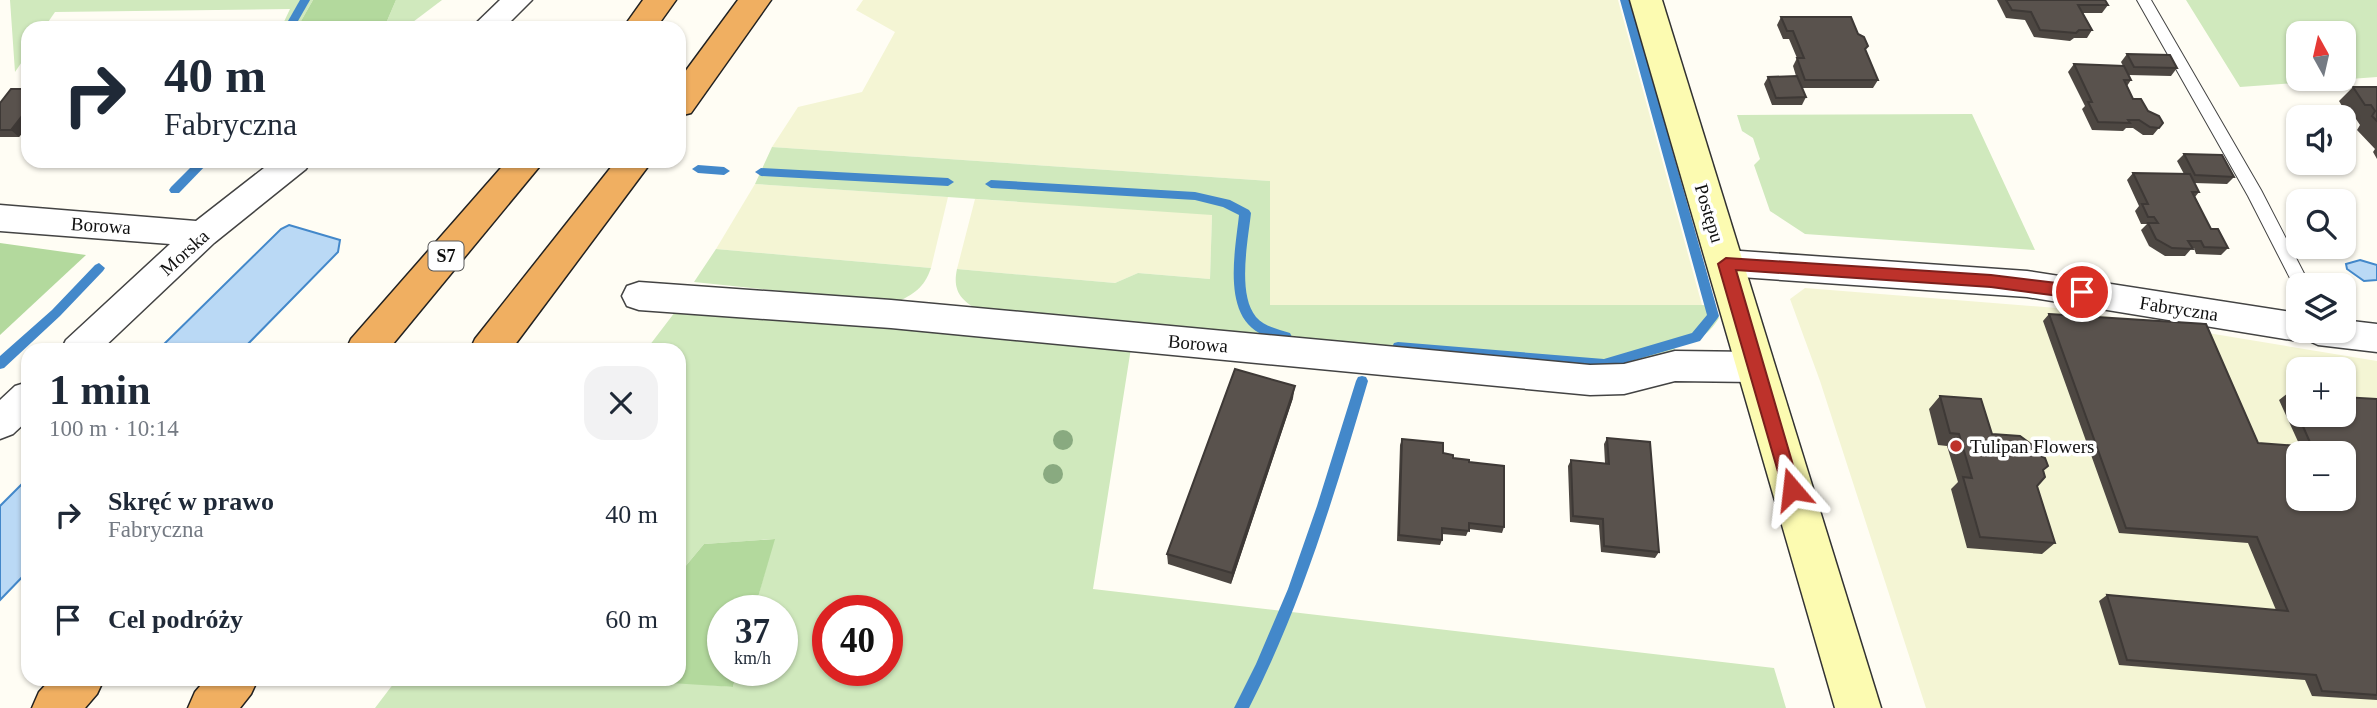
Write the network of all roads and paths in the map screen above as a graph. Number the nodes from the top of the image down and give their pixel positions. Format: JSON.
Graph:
{"nodes":[{"id":1,"x":518,"y":0,"type":"edge"},
{"id":2,"x":660,"y":0,"type":"edge"},
{"id":3,"x":755,"y":0,"type":"edge"},
{"id":4,"x":1646,"y":0,"type":"edge"},
{"id":5,"x":2144,"y":0,"type":"edge"},
{"id":6,"x":494,"y":21,"type":"edge"},
{"id":7,"x":644,"y":21,"type":"edge"},
{"id":8,"x":686,"y":94,"type":"edge"},
{"id":9,"x":286,"y":168,"type":"edge"},
{"id":10,"x":521,"y":168,"type":"edge"},
{"id":11,"x":630,"y":168,"type":"edge"},
{"id":12,"x":0,"y":218,"type":"edge"},
{"id":13,"x":202,"y":234,"type":"junction"},
{"id":14,"x":1726,"y":264,"type":"junction"},
{"id":15,"x":2296,"y":273,"type":"edge"},
{"id":16,"x":639,"y":296,"type":"dead end"},
{"id":17,"x":2286,"y":325,"type":"edge"},
{"id":18,"x":2356,"y":335,"type":"edge"},
{"id":19,"x":2377,"y":338,"type":"edge"},
{"id":20,"x":85,"y":343,"type":"edge"},
{"id":21,"x":371,"y":343,"type":"edge"},
{"id":22,"x":494,"y":343,"type":"edge"},
{"id":23,"x":1755,"y":367,"type":"junction"},
{"id":24,"x":21,"y":404,"type":"edge"},
{"id":25,"x":0,"y":423,"type":"edge"},
{"id":26,"x":75,"y":686,"type":"edge"},
{"id":27,"x":229,"y":686,"type":"edge"},
{"id":28,"x":55,"y":708,"type":"edge"},
{"id":29,"x":211,"y":708,"type":"edge"},
{"id":30,"x":1858,"y":708,"type":"edge"}],
"edges":[{"from":1,"to":6,"type":"street"},
{"from":2,"to":7,"type":"highway"},
{"from":3,"to":8,"type":"highway"},
{"from":4,"to":14,"type":"street","name":"Postępu"},
{"from":5,"to":15,"type":"lane"},
{"from":9,"to":13,"type":"street","name":"Morska"},
{"from":10,"to":21,"type":"highway","number":"S7"},
{"from":11,"to":22,"type":"highway"},
{"from":12,"to":13,"type":"street","name":"Borowa"},
{"from":13,"to":20,"type":"street","name":"Morska"},
{"from":14,"to":17,"type":"street","name":"Fabryczna"},
{"from":14,"to":23,"type":"street","name":"Postępu"},
{"from":16,"to":23,"type":"street","name":"Borowa"},
{"from":18,"to":19,"type":"street","name":"Fabryczna"},
{"from":23,"to":30,"type":"street","name":"Postępu"},
{"from":24,"to":25,"type":"street"},
{"from":26,"to":28,"type":"highway"},
{"from":27,"to":29,"type":"highway"}]}
